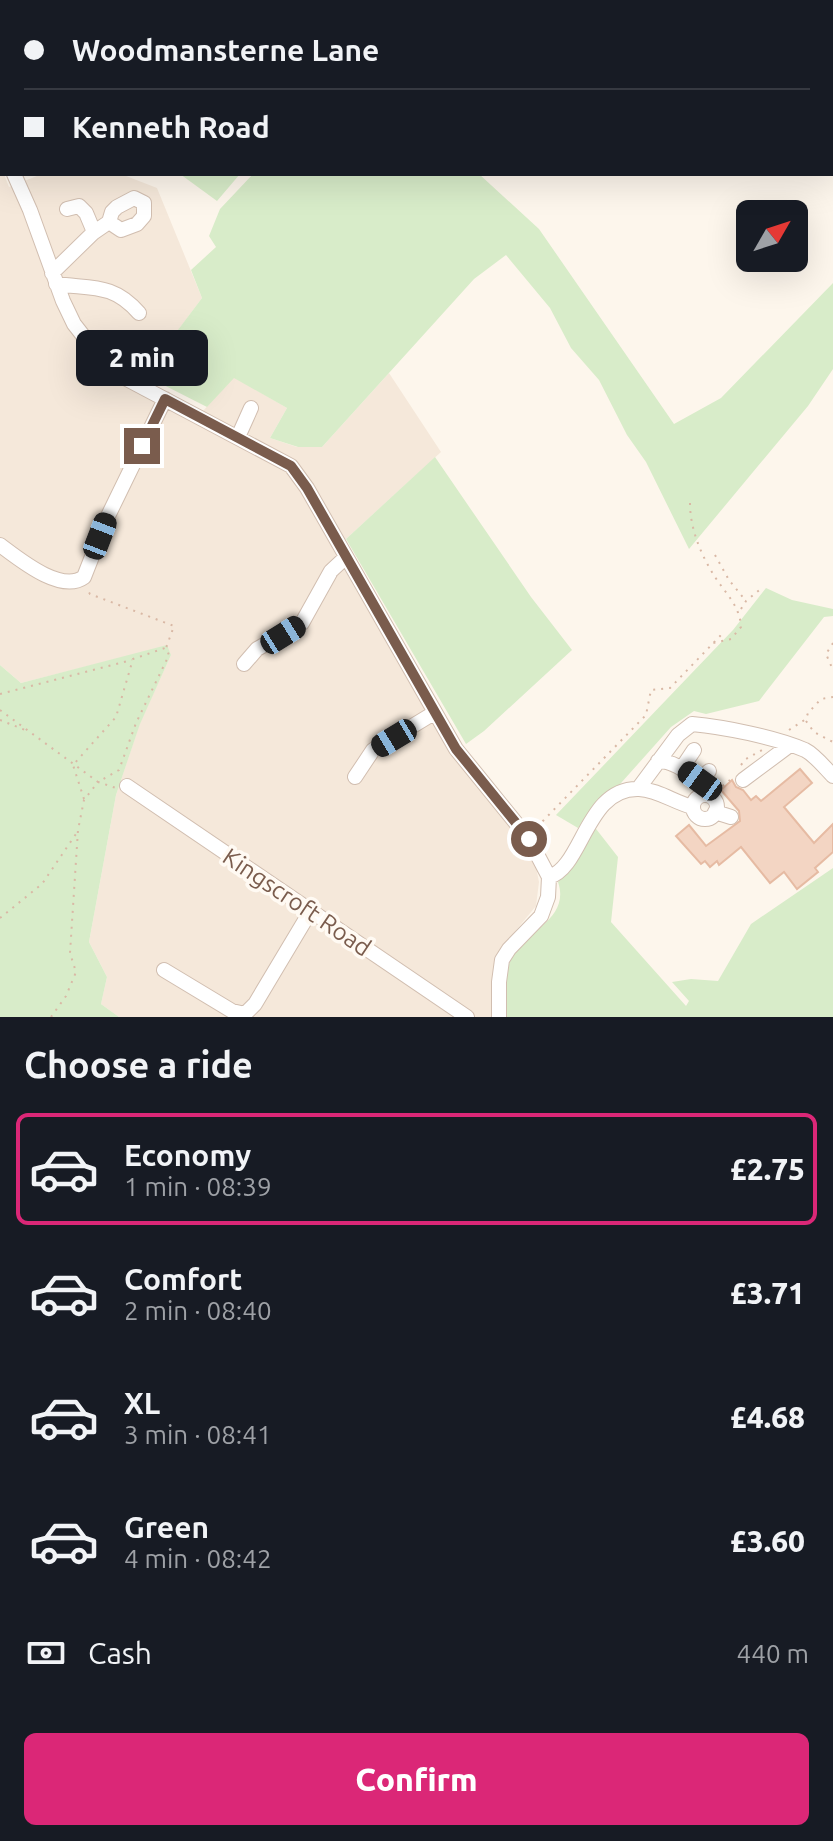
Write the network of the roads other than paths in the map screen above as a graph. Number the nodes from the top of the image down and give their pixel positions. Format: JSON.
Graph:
{"nodes":[{"id":1,"x":15,"y":176,"type":"edge"},
{"id":2,"x":67,"y":209,"type":"dead end"},
{"id":3,"x":109,"y":222,"type":"dead end"},
{"id":4,"x":94,"y":232,"type":"junction"},
{"id":5,"x":54,"y":279,"type":"junction"},
{"id":6,"x":139,"y":313,"type":"dead end"},
{"id":7,"x":165,"y":399,"type":"junction"},
{"id":8,"x":251,"y":408,"type":"dead end"},
{"id":9,"x":238,"y":437,"type":"junction"},
{"id":10,"x":0,"y":545,"type":"edge"},
{"id":11,"x":346,"y":557,"type":"junction"},
{"id":12,"x":244,"y":664,"type":"dead end"},
{"id":13,"x":434,"y":713,"type":"junction"},
{"id":14,"x":783,"y":743,"type":"junction"},
{"id":15,"x":694,"y":750,"type":"dead end"},
{"id":16,"x":658,"y":761,"type":"junction"},
{"id":17,"x":682,"y":768,"type":"junction"},
{"id":18,"x":709,"y":771,"type":"dead end"},
{"id":19,"x":833,"y":776,"type":"edge"},
{"id":20,"x":355,"y":777,"type":"dead end"},
{"id":21,"x":743,"y":780,"type":"dead end"},
{"id":22,"x":127,"y":786,"type":"road end"},
{"id":23,"x":638,"y":789,"type":"junction"},
{"id":24,"x":731,"y":817,"type":"dead end"},
{"id":25,"x":549,"y":877,"type":"junction"},
{"id":26,"x":310,"y":912,"type":"junction"},
{"id":27,"x":164,"y":970,"type":"dead end"},
{"id":28,"x":467,"y":1017,"type":"edge"},
{"id":29,"x":499,"y":1017,"type":"edge"}],
"edges":[{"from":1,"to":5,"type":"street"},
{"from":2,"to":4,"type":"street"},
{"from":3,"to":4,"type":"street"},
{"from":4,"to":5,"type":"street"},
{"from":5,"to":6,"type":"street"},
{"from":5,"to":7,"type":"street"},
{"from":7,"to":9,"type":"street"},
{"from":7,"to":10,"type":"street"},
{"from":8,"to":9,"type":"street"},
{"from":9,"to":11,"type":"street"},
{"from":11,"to":12,"type":"street"},
{"from":11,"to":13,"type":"street"},
{"from":13,"to":20,"type":"street"},
{"from":13,"to":25,"type":"street"},
{"from":14,"to":16,"type":"street"},
{"from":14,"to":19,"type":"street"},
{"from":14,"to":21,"type":"street"},
{"from":15,"to":17,"type":"street"},
{"from":16,"to":17,"type":"street"},
{"from":16,"to":23,"type":"street"},
{"from":17,"to":18,"type":"street"},
{"from":22,"to":26,"type":"street","name":"Kingscroft Road"},
{"from":23,"to":24,"type":"street"},
{"from":23,"to":25,"type":"street"},
{"from":25,"to":29,"type":"street"},
{"from":26,"to":27,"type":"street"},
{"from":26,"to":28,"type":"street","name":"Kingscroft Road"}]}
